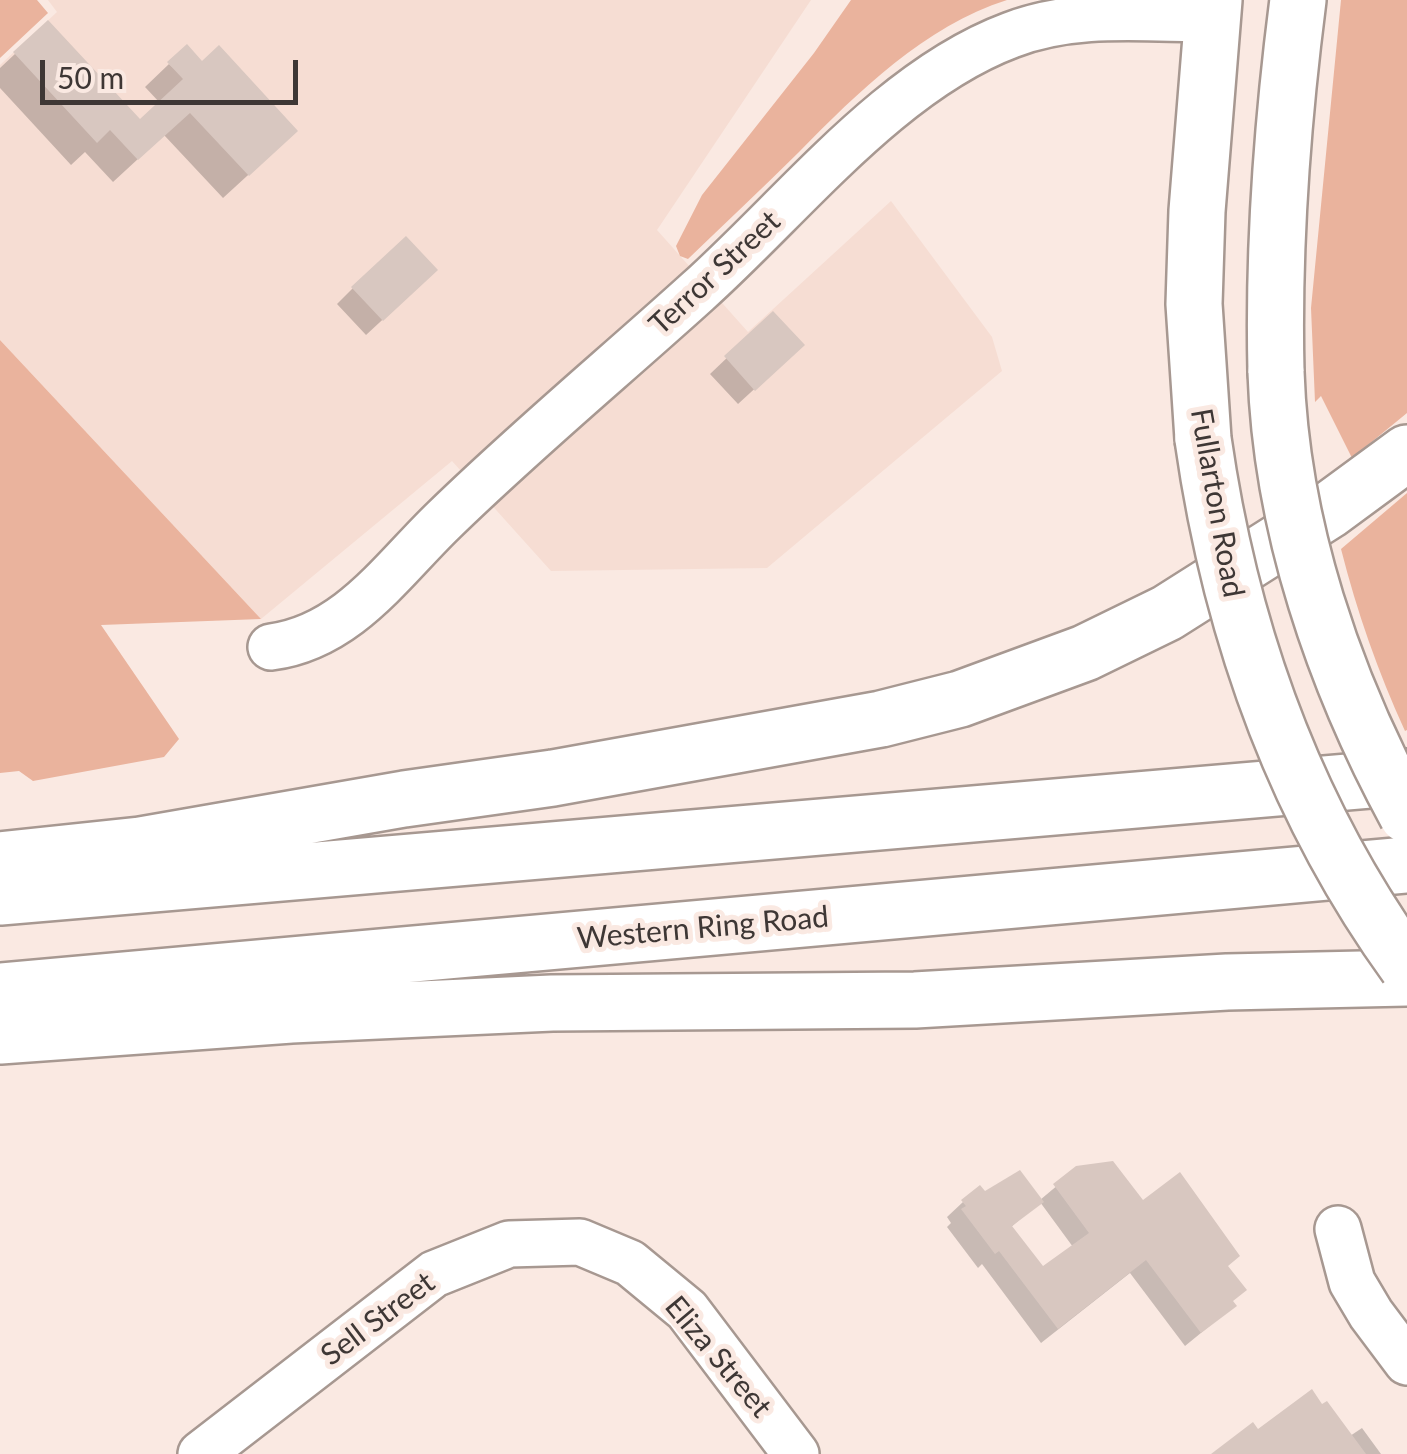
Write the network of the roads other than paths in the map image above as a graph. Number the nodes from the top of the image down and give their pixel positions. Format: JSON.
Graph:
{"nodes":[{"id":1,"x":1298,"y":0,"type":"edge"},
{"id":2,"x":1214,"y":9,"type":"edge"},
{"id":3,"x":1407,"y":453,"type":"edge"},
{"id":4,"x":272,"y":647,"type":"dead end"},
{"id":5,"x":1407,"y":777,"type":"edge"},
{"id":6,"x":1407,"y":815,"type":"edge"},
{"id":7,"x":0,"y":860,"type":"edge"},
{"id":8,"x":1407,"y":865,"type":"edge"},
{"id":9,"x":0,"y":897,"type":"edge"},
{"id":10,"x":1407,"y":966,"type":"edge"},
{"id":11,"x":1407,"y":978,"type":"edge"},
{"id":12,"x":0,"y":991,"type":"edge"},
{"id":13,"x":0,"y":1036,"type":"edge"},
{"id":14,"x":1338,"y":1230,"type":"dead end"},
{"id":15,"x":580,"y":1242,"type":"joint"},
{"id":16,"x":1407,"y":1362,"type":"edge"},
{"id":17,"x":201,"y":1454,"type":"edge"},
{"id":18,"x":796,"y":1454,"type":"edge"}],
"edges":[{"from":1,"to":6,"type":"main road","bridge":true},
{"from":2,"to":4,"type":"street","name":"Terror Street"},
{"from":2,"to":10,"type":"main road","name":"Fullarton Road","bridge":true},
{"from":3,"to":7,"type":"main road"},
{"from":5,"to":9,"type":"main road"},
{"from":8,"to":12,"type":"main road","name":"Western Ring Road"},
{"from":11,"to":13,"type":"main road"},
{"from":14,"to":16,"type":"street"},
{"from":15,"to":17,"type":"street","name":"Sell Street"},
{"from":15,"to":18,"type":"street","name":"Eliza Street"}]}
